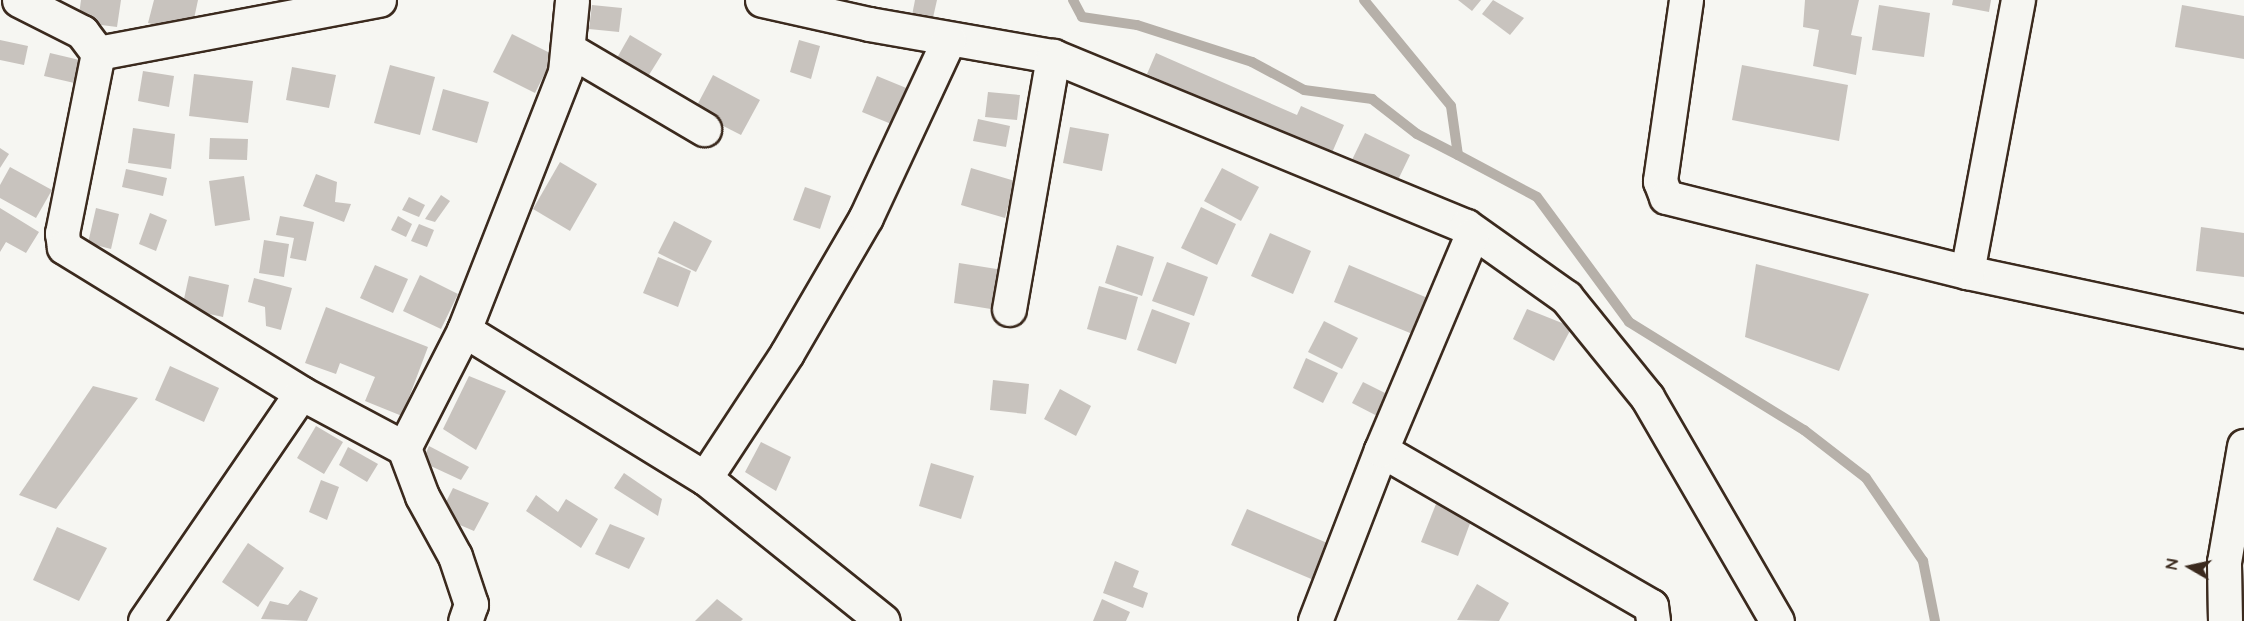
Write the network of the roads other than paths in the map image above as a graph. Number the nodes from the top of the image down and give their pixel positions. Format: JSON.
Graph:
{"nodes":[{"id":1,"x":19,"y":0,"type":"edge"},
{"id":2,"x":379,"y":0,"type":"edge"},
{"id":3,"x":573,"y":0,"type":"edge"},
{"id":4,"x":762,"y":0,"type":"edge"},
{"id":5,"x":1686,"y":0,"type":"edge"},
{"id":6,"x":2018,"y":0,"type":"edge"},
{"id":7,"x":949,"y":39,"type":"junction"},
{"id":8,"x":568,"y":49,"type":"junction"},
{"id":9,"x":98,"y":53,"type":"junction"},
{"id":10,"x":1053,"y":56,"type":"junction"},
{"id":11,"x":704,"y":129,"type":"dead end"},
{"id":12,"x":1472,"y":235,"type":"junction"},
{"id":13,"x":1967,"y":272,"type":"junction"},
{"id":14,"x":1009,"y":309,"type":"dead end"},
{"id":15,"x":464,"y":330,"type":"junction"},
{"id":16,"x":2244,"y":331,"type":"edge"},
{"id":17,"x":301,"y":393,"type":"junction"},
{"id":18,"x":2244,"y":446,"type":"edge"},
{"id":19,"x":404,"y":448,"type":"junction"},
{"id":20,"x":1381,"y":450,"type":"junction"},
{"id":21,"x":705,"y":478,"type":"junction"},
{"id":22,"x":145,"y":621,"type":"edge"},
{"id":23,"x":465,"y":621,"type":"edge"},
{"id":24,"x":882,"y":621,"type":"edge"},
{"id":25,"x":1315,"y":621,"type":"edge"},
{"id":26,"x":1653,"y":621,"type":"edge"},
{"id":27,"x":1777,"y":621,"type":"edge"},
{"id":28,"x":2225,"y":621,"type":"edge"}],
"edges":[{"from":1,"to":9,"type":"street"},
{"from":2,"to":9,"type":"street"},
{"from":3,"to":8,"type":"street"},
{"from":4,"to":7,"type":"street"},
{"from":5,"to":13,"type":"street"},
{"from":6,"to":13,"type":"street"},
{"from":7,"to":10,"type":"street"},
{"from":7,"to":21,"type":"street"},
{"from":8,"to":11,"type":"street"},
{"from":8,"to":15,"type":"street"},
{"from":9,"to":17,"type":"street"},
{"from":10,"to":12,"type":"street"},
{"from":10,"to":14,"type":"street"},
{"from":12,"to":20,"type":"street"},
{"from":12,"to":27,"type":"street"},
{"from":13,"to":16,"type":"street"},
{"from":15,"to":19,"type":"street"},
{"from":15,"to":21,"type":"street"},
{"from":17,"to":19,"type":"street"},
{"from":17,"to":22,"type":"street"},
{"from":18,"to":28,"type":"street"},
{"from":19,"to":23,"type":"street"},
{"from":20,"to":25,"type":"street"},
{"from":20,"to":26,"type":"street"},
{"from":21,"to":24,"type":"street"}]}
